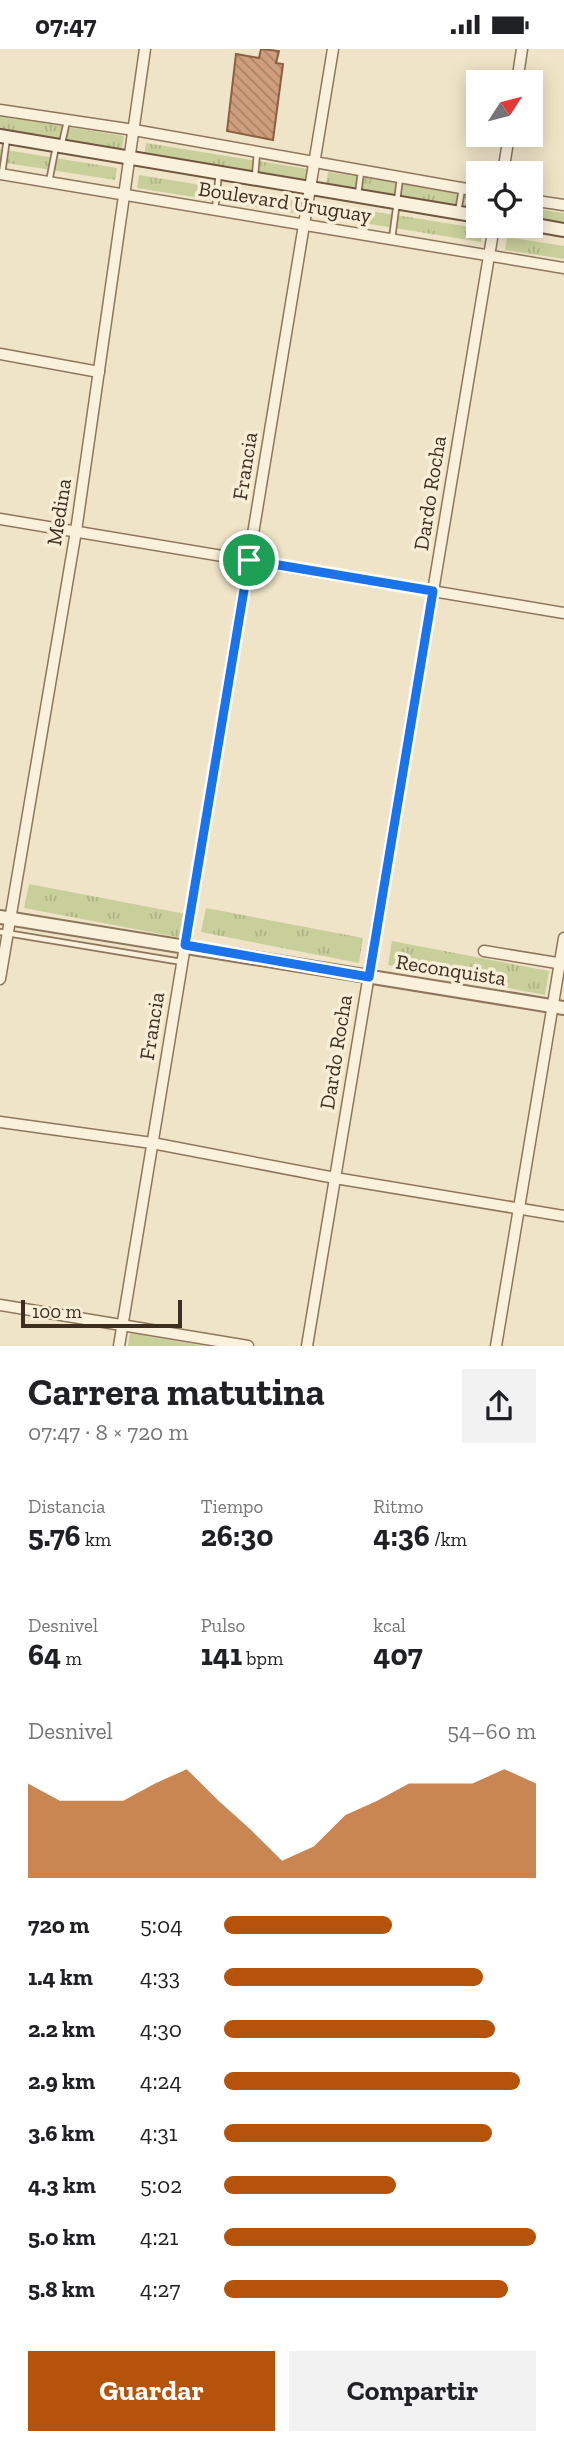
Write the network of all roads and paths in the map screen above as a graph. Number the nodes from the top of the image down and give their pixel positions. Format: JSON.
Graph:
{"nodes":[{"id":1,"x":145,"y":49,"type":"edge"},
{"id":2,"x":333,"y":49,"type":"edge"},
{"id":3,"x":522,"y":49,"type":"edge"},
{"id":4,"x":519,"y":70,"type":"edge"},
{"id":5,"x":0,"y":110,"type":"edge"},
{"id":6,"x":67,"y":120,"type":"junction"},
{"id":7,"x":134,"y":130,"type":"junction"},
{"id":8,"x":3,"y":136,"type":"edge"},
{"id":9,"x":59,"y":145,"type":"junction"},
{"id":10,"x":258,"y":152,"type":"junction"},
{"id":11,"x":130,"y":157,"type":"junction"},
{"id":12,"x":314,"y":162,"type":"junction"},
{"id":13,"x":362,"y":171,"type":"junction"},
{"id":14,"x":219,"y":172,"type":"junction"},
{"id":15,"x":1,"y":174,"type":"edge"},
{"id":16,"x":254,"y":178,"type":"junction"},
{"id":17,"x":400,"y":178,"type":"junction"},
{"id":18,"x":49,"y":183,"type":"junction"},
{"id":19,"x":310,"y":187,"type":"junction"},
{"id":20,"x":462,"y":188,"type":"junction"},
{"id":21,"x":466,"y":189,"type":"edge"},
{"id":22,"x":358,"y":195,"type":"junction"},
{"id":23,"x":124,"y":196,"type":"junction"},
{"id":24,"x":397,"y":202,"type":"junction"},
{"id":25,"x":543,"y":202,"type":"edge"},
{"id":26,"x":564,"y":205,"type":"edge"},
{"id":27,"x":215,"y":210,"type":"junction"},
{"id":28,"x":458,"y":212,"type":"junction"},
{"id":29,"x":466,"y":214,"type":"edge"},
{"id":30,"x":304,"y":225,"type":"junction"},
{"id":31,"x":543,"y":226,"type":"edge"},
{"id":32,"x":564,"y":230,"type":"edge"},
{"id":33,"x":492,"y":238,"type":"edge"},
{"id":34,"x":392,"y":239,"type":"junction"},
{"id":35,"x":489,"y":256,"type":"junction"},
{"id":36,"x":564,"y":268,"type":"edge"},
{"id":37,"x":0,"y":354,"type":"edge"},
{"id":38,"x":99,"y":372,"type":"junction"},
{"id":39,"x":0,"y":519,"type":"edge"},
{"id":40,"x":76,"y":531,"type":"junction"},
{"id":41,"x":249,"y":560,"type":"junction"},
{"id":42,"x":433,"y":591,"type":"junction"},
{"id":43,"x":564,"y":613,"type":"edge"},
{"id":44,"x":5,"y":918,"type":"edge"},
{"id":45,"x":4,"y":933,"type":"edge"},
{"id":46,"x":564,"y":938,"type":"edge"},
{"id":47,"x":185,"y":945,"type":"junction"},
{"id":48,"x":484,"y":951,"type":"dead end"},
{"id":49,"x":182,"y":962,"type":"junction"},
{"id":50,"x":562,"y":964,"type":"edge"},
{"id":51,"x":369,"y":977,"type":"junction"},
{"id":52,"x":0,"y":979,"type":"edge"},
{"id":53,"x":558,"y":1007,"type":"edge"},
{"id":54,"x":0,"y":1122,"type":"edge"},
{"id":55,"x":152,"y":1143,"type":"junction"},
{"id":56,"x":335,"y":1178,"type":"junction"},
{"id":57,"x":519,"y":1208,"type":"junction"},
{"id":58,"x":564,"y":1216,"type":"edge"},
{"id":59,"x":0,"y":1305,"type":"edge"},
{"id":60,"x":122,"y":1326,"type":"junction"},
{"id":61,"x":119,"y":1346,"type":"edge"},
{"id":62,"x":248,"y":1346,"type":"edge"},
{"id":63,"x":307,"y":1346,"type":"edge"},
{"id":64,"x":496,"y":1346,"type":"edge"}],
"edges":[{"from":1,"to":7,"type":"street","name":"Medina"},
{"from":2,"to":12,"type":"street","name":"Francia"},
{"from":3,"to":4,"type":"street"},
{"from":5,"to":6,"type":"street","name":"Boulevard Uruguay"},
{"from":6,"to":7,"type":"street","name":"Boulevard Uruguay"},
{"from":6,"to":9,"type":"lane"},
{"from":7,"to":10,"type":"street","name":"Boulevard Uruguay"},
{"from":7,"to":11,"type":"street","name":"Medina"},
{"from":8,"to":9,"type":"street","name":"Boulevard Uruguay"},
{"from":8,"to":15,"type":"lane"},
{"from":9,"to":11,"type":"street","name":"Boulevard Uruguay"},
{"from":9,"to":18,"type":"lane"},
{"from":10,"to":12,"type":"street","name":"Boulevard Uruguay"},
{"from":10,"to":16,"type":"lane"},
{"from":11,"to":14,"type":"street","name":"Boulevard Uruguay"},
{"from":11,"to":23,"type":"street","name":"Medina"},
{"from":12,"to":13,"type":"street","name":"Boulevard Uruguay"},
{"from":12,"to":19,"type":"street","name":"Francia"},
{"from":13,"to":17,"type":"street","name":"Boulevard Uruguay"},
{"from":13,"to":22,"type":"lane"},
{"from":14,"to":16,"type":"street","name":"Boulevard Uruguay"},
{"from":14,"to":27,"type":"lane"},
{"from":15,"to":18,"type":"street","name":"Boulevard Uruguay"},
{"from":16,"to":19,"type":"street","name":"Boulevard Uruguay"},
{"from":17,"to":20,"type":"street","name":"Boulevard Uruguay"},
{"from":17,"to":24,"type":"lane"},
{"from":18,"to":23,"type":"street","name":"Boulevard Uruguay"},
{"from":19,"to":22,"type":"street","name":"Boulevard Uruguay"},
{"from":19,"to":30,"type":"street","name":"Francia"},
{"from":20,"to":21,"type":"street","name":"Boulevard Uruguay"},
{"from":20,"to":28,"type":"lane"},
{"from":22,"to":24,"type":"street","name":"Boulevard Uruguay"},
{"from":23,"to":27,"type":"street","name":"Boulevard Uruguay"},
{"from":23,"to":38,"type":"street","name":"Medina"},
{"from":24,"to":28,"type":"street","name":"Boulevard Uruguay"},
{"from":24,"to":34,"type":"lane"},
{"from":25,"to":26,"type":"street"},
{"from":27,"to":30,"type":"street","name":"Boulevard Uruguay"},
{"from":28,"to":29,"type":"street","name":"Boulevard Uruguay"},
{"from":30,"to":34,"type":"street","name":"Boulevard Uruguay"},
{"from":30,"to":41,"type":"street","name":"Francia"},
{"from":31,"to":32,"type":"street"},
{"from":33,"to":35,"type":"street","name":"Dardo Rocha"},
{"from":34,"to":35,"type":"street","name":"Boulevard Uruguay"},
{"from":35,"to":36,"type":"street","name":"Boulevard Uruguay"},
{"from":35,"to":42,"type":"street","name":"Dardo Rocha"},
{"from":37,"to":38,"type":"street"},
{"from":38,"to":40,"type":"street","name":"Medina"},
{"from":39,"to":40,"type":"street"},
{"from":40,"to":41,"type":"street"},
{"from":40,"to":44,"type":"street","name":"Medina"},
{"from":41,"to":42,"type":"street"},
{"from":41,"to":47,"type":"street","name":"Francia"},
{"from":42,"to":43,"type":"street"},
{"from":42,"to":51,"type":"street","name":"Dardo Rocha"},
{"from":44,"to":45,"type":"street","name":"Medina"},
{"from":44,"to":47,"type":"street","name":"Reconquista"},
{"from":45,"to":49,"type":"lane"},
{"from":45,"to":52,"type":"street","name":"Medina"},
{"from":46,"to":50,"type":"street"},
{"from":47,"to":49,"type":"street","name":"Francia"},
{"from":47,"to":51,"type":"street","name":"Reconquista"},
{"from":48,"to":50,"type":"street","name":"Reconquista"},
{"from":49,"to":55,"type":"street","name":"Francia"},
{"from":50,"to":53,"type":"street"},
{"from":51,"to":53,"type":"street","name":"Reconquista"},
{"from":51,"to":56,"type":"street","name":"Dardo Rocha"},
{"from":53,"to":57,"type":"street"},
{"from":54,"to":55,"type":"street"},
{"from":55,"to":56,"type":"street"},
{"from":55,"to":60,"type":"street","name":"Francia"},
{"from":56,"to":57,"type":"street"},
{"from":56,"to":63,"type":"street","name":"Dardo Rocha"},
{"from":57,"to":58,"type":"street"},
{"from":57,"to":64,"type":"street"},
{"from":59,"to":60,"type":"street"},
{"from":60,"to":61,"type":"street","name":"Francia"},
{"from":60,"to":62,"type":"street"}]}
